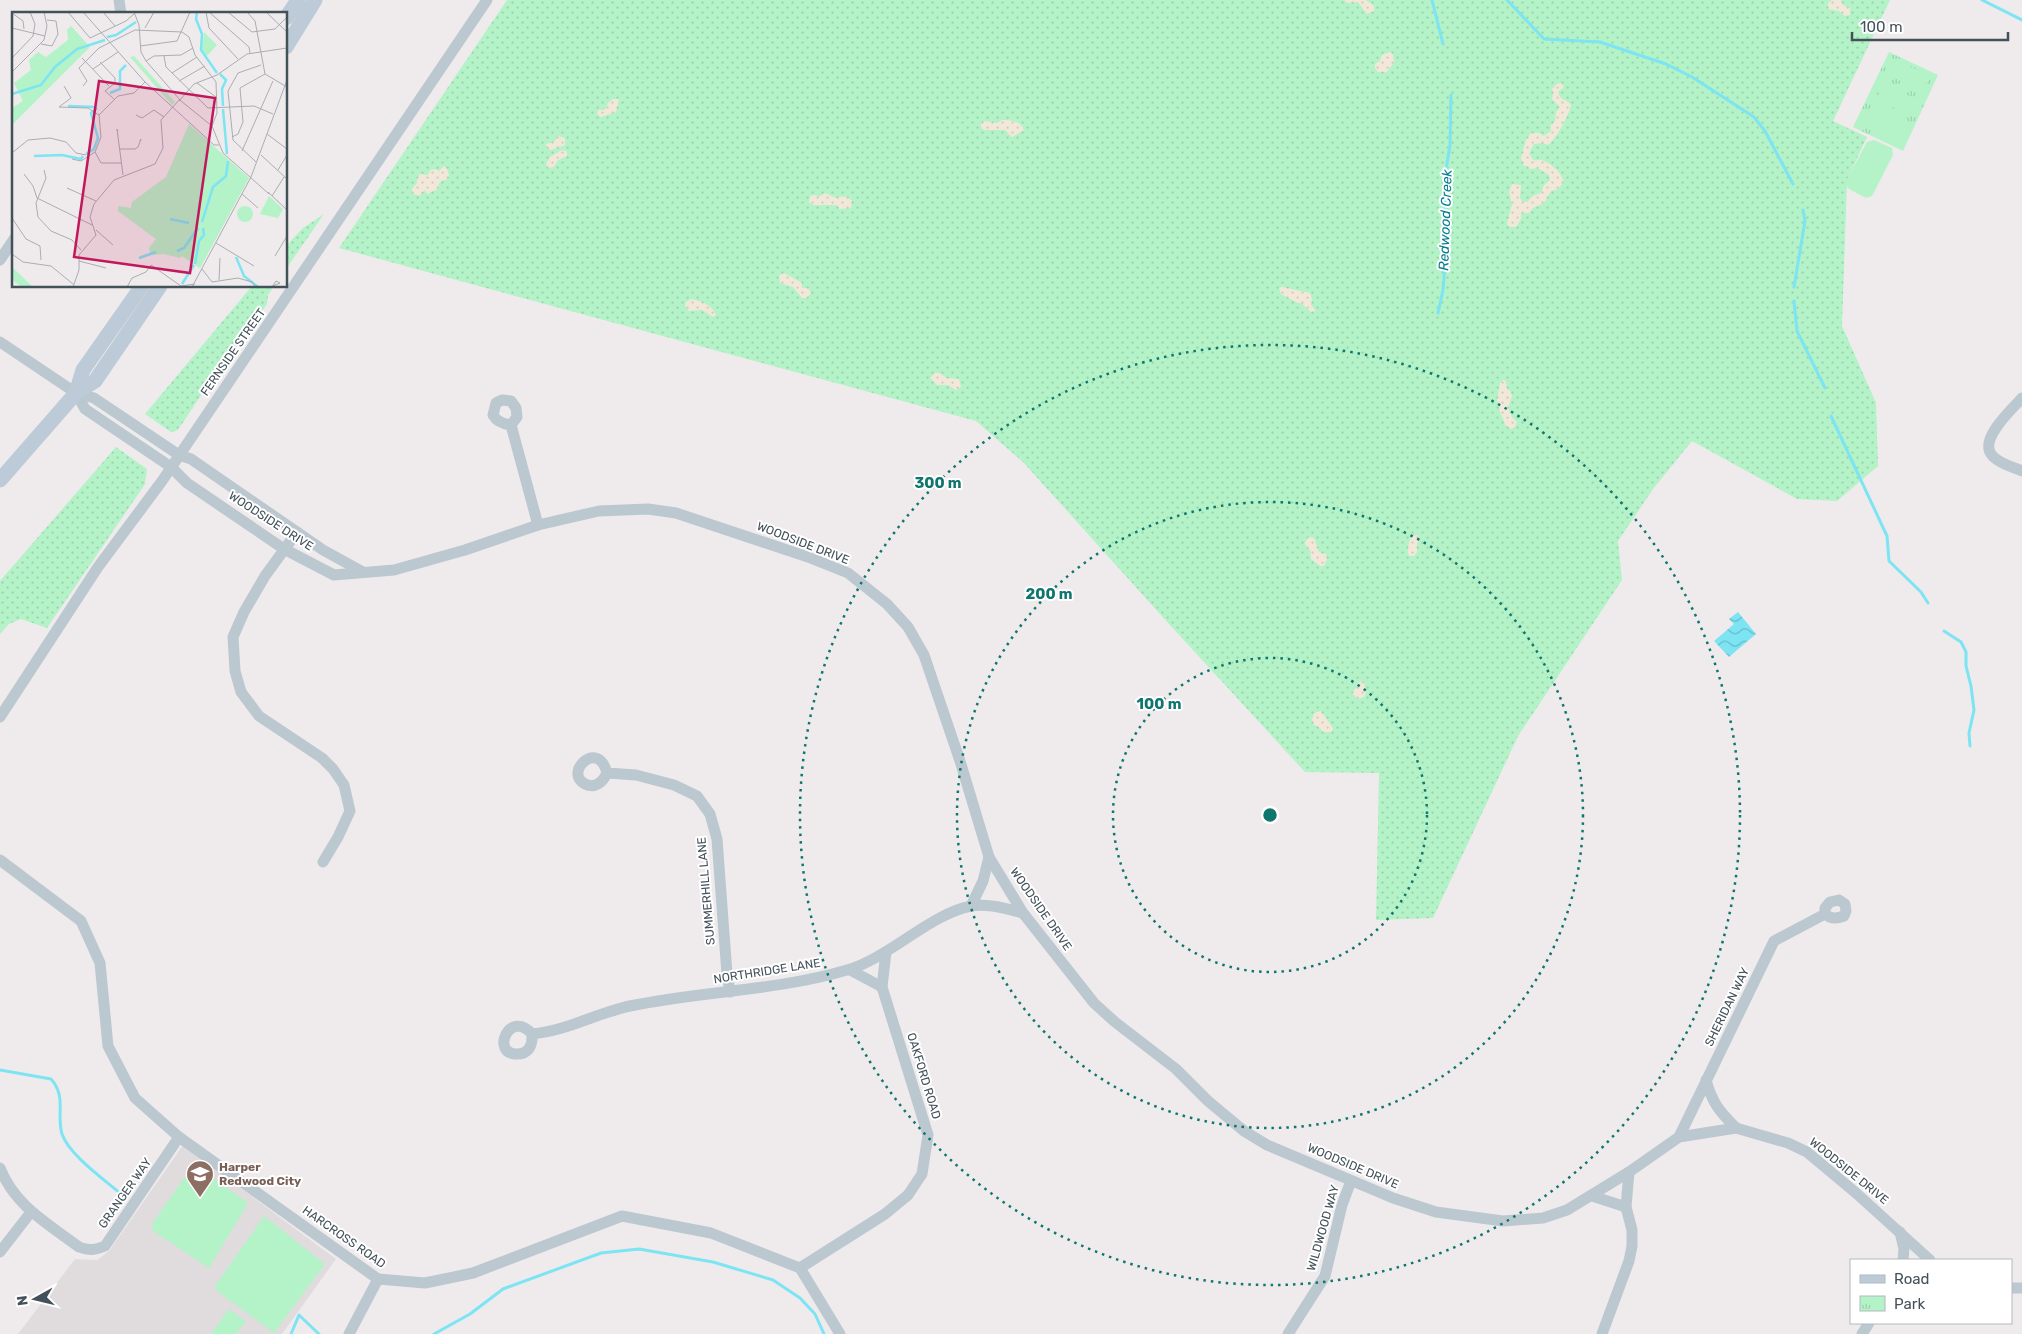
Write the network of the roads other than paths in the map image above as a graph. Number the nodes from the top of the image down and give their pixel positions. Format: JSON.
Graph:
{"nodes":[{"id":1,"x":298,"y":0,"type":"edge"},
{"id":2,"x":315,"y":0,"type":"edge"},
{"id":3,"x":487,"y":0,"type":"edge"},
{"id":4,"x":288,"y":15,"type":"edge"},
{"id":5,"x":288,"y":44,"type":"edge"},
{"id":6,"x":12,"y":242,"type":"edge"},
{"id":7,"x":0,"y":260,"type":"edge"},
{"id":8,"x":141,"y":288,"type":"edge"},
{"id":9,"x":159,"y":288,"type":"edge"},
{"id":10,"x":0,"y":342,"type":"edge"},
{"id":11,"x":76,"y":393,"type":"junction"},
{"id":12,"x":2022,"y":398,"type":"edge"},
{"id":13,"x":511,"y":425,"type":"dead end"},
{"id":14,"x":179,"y":454,"type":"junction"},
{"id":15,"x":171,"y":467,"type":"junction"},
{"id":16,"x":2022,"y":471,"type":"edge"},
{"id":17,"x":0,"y":480,"type":"edge"},
{"id":18,"x":538,"y":525,"type":"junction"},
{"id":19,"x":297,"y":532,"type":"junction"},
{"id":20,"x":284,"y":549,"type":"junction"},
{"id":21,"x":365,"y":573,"type":"junction"},
{"id":22,"x":0,"y":717,"type":"edge"},
{"id":23,"x":607,"y":773,"type":"dead end"},
{"id":24,"x":989,"y":857,"type":"junction"},
{"id":25,"x":0,"y":860,"type":"edge"},
{"id":26,"x":323,"y":862,"type":"dead end"},
{"id":27,"x":971,"y":906,"type":"junction"},
{"id":28,"x":1024,"y":912,"type":"junction"},
{"id":29,"x":1824,"y":914,"type":"dead end"},
{"id":30,"x":886,"y":952,"type":"junction"},
{"id":31,"x":850,"y":970,"type":"junction"},
{"id":32,"x":882,"y":987,"type":"junction"},
{"id":33,"x":730,"y":992,"type":"junction"},
{"id":34,"x":532,"y":1034,"type":"dead end"},
{"id":35,"x":1706,"y":1080,"type":"junction"},
{"id":36,"x":1736,"y":1128,"type":"junction"},
{"id":37,"x":179,"y":1137,"type":"junction"},
{"id":38,"x":1679,"y":1137,"type":"junction"},
{"id":39,"x":0,"y":1168,"type":"edge"},
{"id":40,"x":1628,"y":1172,"type":"junction"},
{"id":41,"x":1351,"y":1181,"type":"junction"},
{"id":42,"x":1592,"y":1196,"type":"junction"},
{"id":43,"x":1626,"y":1207,"type":"junction"},
{"id":44,"x":31,"y":1212,"type":"junction"},
{"id":45,"x":1900,"y":1232,"type":"junction"},
{"id":46,"x":0,"y":1252,"type":"edge"},
{"id":47,"x":1903,"y":1259,"type":"edge"},
{"id":48,"x":1929,"y":1259,"type":"edge"},
{"id":49,"x":800,"y":1268,"type":"junction"},
{"id":50,"x":378,"y":1279,"type":"junction"},
{"id":51,"x":349,"y":1334,"type":"edge"},
{"id":52,"x":840,"y":1334,"type":"edge"},
{"id":53,"x":1288,"y":1334,"type":"edge"},
{"id":54,"x":1602,"y":1334,"type":"edge"}],
"edges":[{"from":1,"to":4,"type":"main road"},
{"from":2,"to":5,"type":"main road"},
{"from":3,"to":14,"type":"street","name":"FERNSIDE STREET"},
{"from":6,"to":7,"type":"street"},
{"from":8,"to":11,"type":"main road"},
{"from":9,"to":11,"type":"main road"},
{"from":10,"to":11,"type":"street"},
{"from":11,"to":14,"type":"street","name":"WOODSIDE DRIVE"},
{"from":11,"to":15,"type":"street","name":"WOODSIDE DRIVE"},
{"from":11,"to":17,"type":"main road"},
{"from":12,"to":16,"type":"street"},
{"from":13,"to":18,"type":"street"},
{"from":14,"to":15,"type":"street","name":"FERNSIDE STREET"},
{"from":14,"to":19,"type":"street","name":"WOODSIDE DRIVE"},
{"from":15,"to":20,"type":"street","name":"WOODSIDE DRIVE"},
{"from":15,"to":22,"type":"street","name":"FERNSIDE STREET"},
{"from":18,"to":21,"type":"street","name":"WOODSIDE DRIVE"},
{"from":18,"to":24,"type":"street","name":"WOODSIDE DRIVE"},
{"from":19,"to":20,"type":"street"},
{"from":19,"to":21,"type":"street","name":"WOODSIDE DRIVE"},
{"from":20,"to":21,"type":"street","name":"WOODSIDE DRIVE"},
{"from":20,"to":26,"type":"street"},
{"from":23,"to":33,"type":"street","name":"SUMMERHILL LANE"},
{"from":24,"to":27,"type":"street"},
{"from":24,"to":28,"type":"street","name":"WOODSIDE DRIVE"},
{"from":25,"to":37,"type":"street","name":"HARCROSS ROAD"},
{"from":27,"to":28,"type":"street","name":"NORTHRIDGE LANE"},
{"from":27,"to":30,"type":"street","name":"NORTHRIDGE LANE"},
{"from":28,"to":41,"type":"street","name":"WOODSIDE DRIVE"},
{"from":29,"to":35,"type":"street","name":"SHERIDAN WAY"},
{"from":30,"to":31,"type":"street","name":"NORTHRIDGE LANE"},
{"from":30,"to":32,"type":"street","name":"OAKFORD ROAD"},
{"from":31,"to":32,"type":"street"},
{"from":31,"to":33,"type":"street","name":"NORTHRIDGE LANE"},
{"from":32,"to":49,"type":"street","name":"OAKFORD ROAD"},
{"from":33,"to":34,"type":"street","name":"NORTHRIDGE LANE"},
{"from":35,"to":36,"type":"street"},
{"from":35,"to":38,"type":"street","name":"SHERIDAN WAY"},
{"from":36,"to":38,"type":"street","name":"WOODSIDE DRIVE"},
{"from":36,"to":45,"type":"street","name":"WOODSIDE DRIVE"},
{"from":37,"to":44,"type":"street","name":"GRANGER WAY"},
{"from":37,"to":50,"type":"street","name":"HARCROSS ROAD"},
{"from":38,"to":40,"type":"street","name":"WOODSIDE DRIVE"},
{"from":39,"to":44,"type":"street","name":"GRANGER WAY"},
{"from":40,"to":42,"type":"street","name":"WOODSIDE DRIVE"},
{"from":40,"to":43,"type":"street"},
{"from":41,"to":42,"type":"street","name":"WOODSIDE DRIVE"},
{"from":41,"to":53,"type":"street","name":"WILDWOOD WAY"},
{"from":42,"to":43,"type":"street"},
{"from":43,"to":54,"type":"street"},
{"from":44,"to":46,"type":"street"},
{"from":45,"to":47,"type":"street"},
{"from":45,"to":48,"type":"street","name":"WOODSIDE DRIVE"},
{"from":49,"to":50,"type":"street","name":"HARCROSS ROAD"},
{"from":49,"to":52,"type":"street"},
{"from":50,"to":51,"type":"street"}]}
